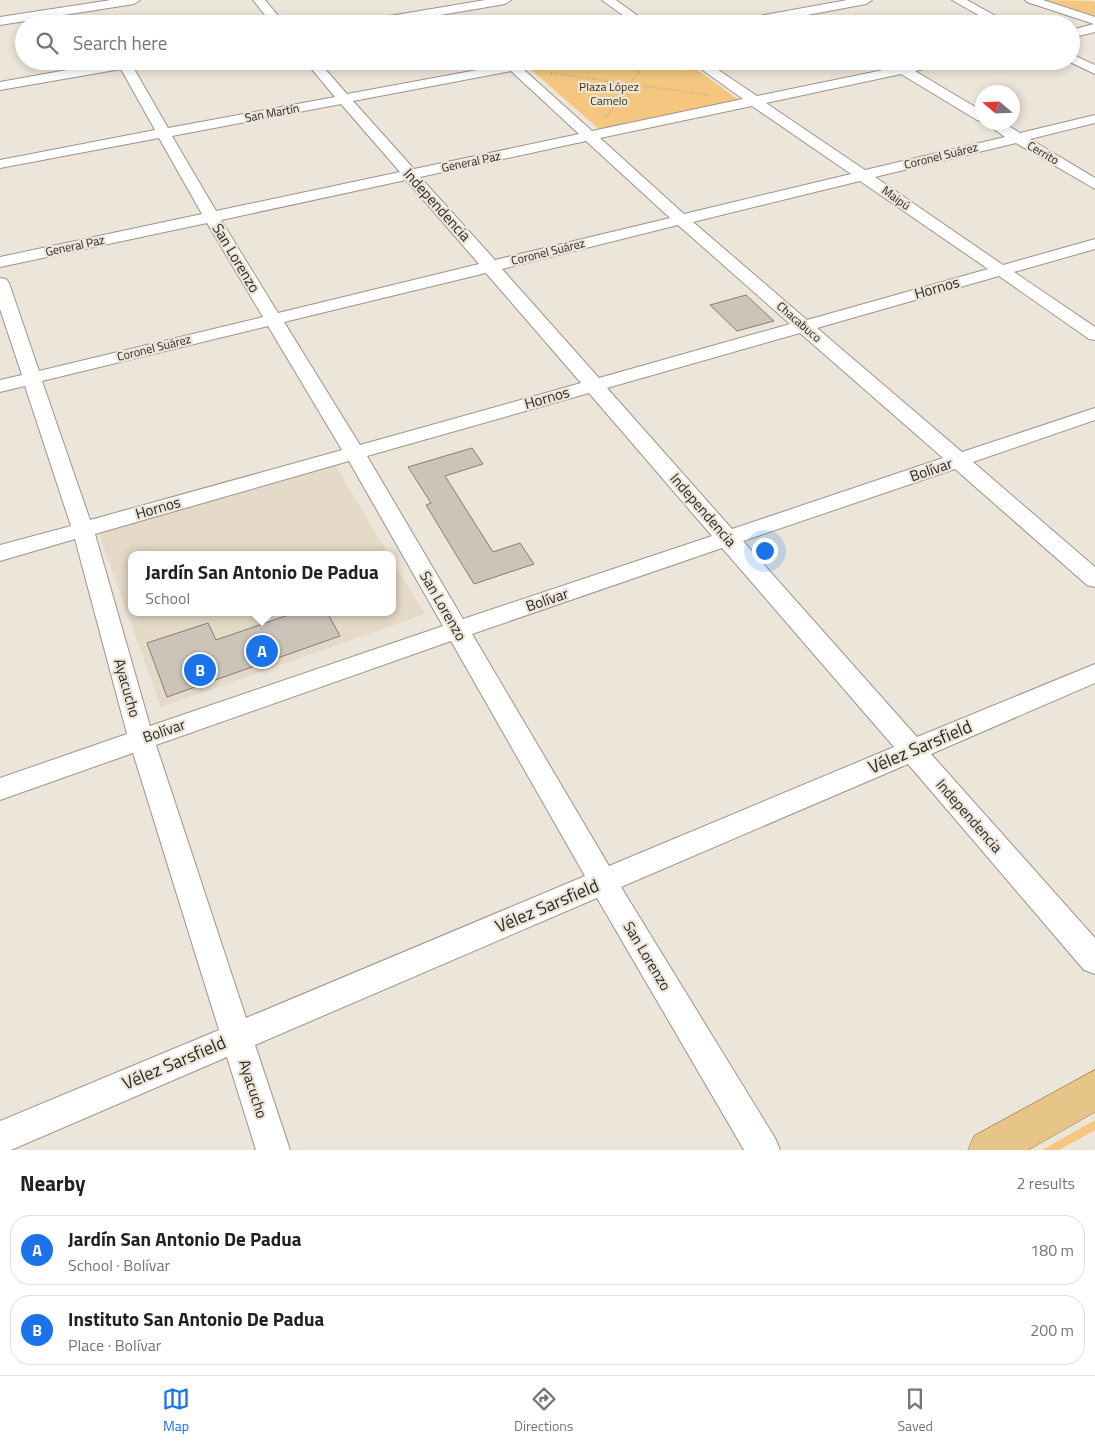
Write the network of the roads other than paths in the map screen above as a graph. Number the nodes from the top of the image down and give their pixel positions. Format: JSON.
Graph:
{"nodes":[{"id":1,"x":134,"y":0,"type":"edge"},
{"id":2,"x":259,"y":0,"type":"edge"},
{"id":3,"x":434,"y":0,"type":"edge"},
{"id":4,"x":505,"y":0,"type":"edge"},
{"id":5,"x":608,"y":0,"type":"edge"},
{"id":6,"x":866,"y":0,"type":"edge"},
{"id":7,"x":958,"y":0,"type":"edge"},
{"id":8,"x":1031,"y":0,"type":"edge"},
{"id":9,"x":789,"y":4,"type":"dead end"},
{"id":10,"x":91,"y":7,"type":"edge"},
{"id":11,"x":445,"y":10,"type":"junction"},
{"id":12,"x":802,"y":11,"type":"junction"},
{"id":13,"x":39,"y":15,"type":"edge"},
{"id":14,"x":272,"y":15,"type":"edge"},
{"id":15,"x":417,"y":15,"type":"edge"},
{"id":16,"x":451,"y":15,"type":"edge"},
{"id":17,"x":629,"y":15,"type":"edge"},
{"id":18,"x":782,"y":15,"type":"edge"},
{"id":19,"x":808,"y":15,"type":"edge"},
{"id":20,"x":987,"y":15,"type":"edge"},
{"id":21,"x":1079,"y":15,"type":"edge"},
{"id":22,"x":1080,"y":15,"type":"edge"},
{"id":23,"x":15,"y":19,"type":"edge"},
{"id":24,"x":1095,"y":20,"type":"edge"},
{"id":25,"x":0,"y":21,"type":"edge"},
{"id":26,"x":1095,"y":28,"type":"edge"},
{"id":27,"x":1080,"y":32,"type":"edge"},
{"id":28,"x":1080,"y":62,"type":"edge"},
{"id":29,"x":86,"y":70,"type":"edge"},
{"id":30,"x":128,"y":70,"type":"edge"},
{"id":31,"x":319,"y":70,"type":"edge"},
{"id":32,"x":481,"y":70,"type":"edge"},
{"id":33,"x":516,"y":70,"type":"edge"},
{"id":34,"x":709,"y":70,"type":"edge"},
{"id":35,"x":898,"y":70,"type":"edge"},
{"id":36,"x":905,"y":70,"type":"edge"},
{"id":37,"x":1095,"y":70,"type":"edge"},
{"id":38,"x":0,"y":86,"type":"edge"},
{"id":39,"x":343,"y":99,"type":"junction"},
{"id":40,"x":753,"y":101,"type":"junction"},
{"id":41,"x":975,"y":113,"type":"edge"},
{"id":42,"x":1095,"y":119,"type":"edge"},
{"id":43,"x":1004,"y":130,"type":"edge"},
{"id":44,"x":163,"y":133,"type":"junction"},
{"id":45,"x":589,"y":138,"type":"junction"},
{"id":46,"x":1016,"y":138,"type":"junction"},
{"id":47,"x":0,"y":164,"type":"edge"},
{"id":48,"x":410,"y":175,"type":"junction"},
{"id":49,"x":865,"y":175,"type":"junction"},
{"id":50,"x":1095,"y":184,"type":"edge"},
{"id":51,"x":211,"y":217,"type":"junction"},
{"id":52,"x":681,"y":220,"type":"junction"},
{"id":53,"x":1095,"y":244,"type":"edge"},
{"id":54,"x":0,"y":262,"type":"edge"},
{"id":55,"x":491,"y":266,"type":"junction"},
{"id":56,"x":998,"y":270,"type":"junction"},
{"id":57,"x":0,"y":283,"type":"edge"},
{"id":58,"x":274,"y":319,"type":"junction"},
{"id":59,"x":803,"y":325,"type":"junction"},
{"id":60,"x":1095,"y":336,"type":"edge"},
{"id":61,"x":32,"y":378,"type":"junction"},
{"id":62,"x":595,"y":384,"type":"junction"},
{"id":63,"x":0,"y":386,"type":"edge"},
{"id":64,"x":1095,"y":414,"type":"edge"},
{"id":65,"x":354,"y":452,"type":"junction"},
{"id":66,"x":959,"y":460,"type":"junction"},
{"id":67,"x":83,"y":530,"type":"junction"},
{"id":68,"x":728,"y":539,"type":"junction"},
{"id":69,"x":0,"y":553,"type":"edge"},
{"id":70,"x":1095,"y":579,"type":"edge"},
{"id":71,"x":457,"y":630,"type":"junction"},
{"id":72,"x":1095,"y":673,"type":"edge"},
{"id":73,"x":141,"y":739,"type":"junction"},
{"id":74,"x":911,"y":751,"type":"junction"},
{"id":75,"x":0,"y":789,"type":"edge"},
{"id":76,"x":603,"y":882,"type":"junction"},
{"id":77,"x":1095,"y":960,"type":"edge"},
{"id":78,"x":236,"y":1037,"type":"junction"},
{"id":79,"x":1095,"y":1090,"type":"edge"},
{"id":80,"x":0,"y":1138,"type":"edge"},
{"id":81,"x":273,"y":1150,"type":"edge"},
{"id":82,"x":764,"y":1150,"type":"edge"},
{"id":83,"x":988,"y":1150,"type":"edge"}],
"edges":[{"from":1,"to":10,"type":"street"},
{"from":2,"to":14,"type":"street"},
{"from":3,"to":11,"type":"street"},
{"from":4,"to":11,"type":"street"},
{"from":5,"to":17,"type":"street"},
{"from":6,"to":12,"type":"street"},
{"from":7,"to":20,"type":"street"},
{"from":8,"to":21,"type":"street"},
{"from":9,"to":12,"type":"street"},
{"from":10,"to":13,"type":"street"},
{"from":11,"to":15,"type":"street"},
{"from":11,"to":16,"type":"street"},
{"from":12,"to":18,"type":"street"},
{"from":12,"to":19,"type":"street"},
{"from":22,"to":24,"type":"street"},
{"from":23,"to":25,"type":"street"},
{"from":26,"to":27,"type":"street"},
{"from":28,"to":37,"type":"street"},
{"from":29,"to":38,"type":"street"},
{"from":30,"to":44,"type":"street","name":"San Lorenzo"},
{"from":31,"to":39,"type":"street","name":"Independencia"},
{"from":32,"to":39,"type":"street","name":"San Martín"},
{"from":33,"to":45,"type":"street","name":"Chacabuco"},
{"from":34,"to":40,"type":"street","name":"Maipú"},
{"from":35,"to":40,"type":"street","name":"General Paz"},
{"from":36,"to":41,"type":"street"},
{"from":39,"to":44,"type":"street","name":"San Martín"},
{"from":39,"to":48,"type":"street","name":"Independencia"},
{"from":40,"to":45,"type":"street","name":"General Paz"},
{"from":40,"to":49,"type":"street","name":"Maipú"},
{"from":42,"to":46,"type":"street","name":"Coronel Suárez"},
{"from":43,"to":46,"type":"street","name":"Cerrito"},
{"from":44,"to":47,"type":"street","name":"San Martín"},
{"from":44,"to":51,"type":"street","name":"San Lorenzo"},
{"from":45,"to":48,"type":"street","name":"General Paz"},
{"from":45,"to":52,"type":"street","name":"Chacabuco"},
{"from":46,"to":49,"type":"street","name":"Coronel Suárez"},
{"from":46,"to":50,"type":"street","name":"Cerrito"},
{"from":48,"to":51,"type":"street","name":"General Paz"},
{"from":48,"to":55,"type":"street","name":"Independencia"},
{"from":49,"to":52,"type":"street","name":"Coronel Suárez"},
{"from":49,"to":56,"type":"street","name":"Maipú"},
{"from":51,"to":54,"type":"street","name":"General Paz"},
{"from":51,"to":58,"type":"street","name":"San Lorenzo"},
{"from":52,"to":55,"type":"street","name":"Coronel Suárez"},
{"from":52,"to":59,"type":"street","name":"Chacabuco"},
{"from":53,"to":56,"type":"street","name":"Hornos"},
{"from":55,"to":58,"type":"street","name":"Coronel Suárez"},
{"from":55,"to":62,"type":"street","name":"Independencia"},
{"from":56,"to":59,"type":"street","name":"Hornos"},
{"from":56,"to":60,"type":"street","name":"Maipú"},
{"from":57,"to":61,"type":"street","name":"Ayacucho"},
{"from":58,"to":61,"type":"street","name":"Coronel Suárez"},
{"from":58,"to":65,"type":"street","name":"San Lorenzo"},
{"from":59,"to":62,"type":"street","name":"Hornos"},
{"from":59,"to":66,"type":"street","name":"Chacabuco"},
{"from":61,"to":63,"type":"street","name":"Coronel Suárez"},
{"from":61,"to":67,"type":"street","name":"Ayacucho"},
{"from":62,"to":65,"type":"street","name":"Hornos"},
{"from":62,"to":68,"type":"street","name":"Independencia"},
{"from":64,"to":66,"type":"street","name":"Bolívar"},
{"from":65,"to":67,"type":"street","name":"Hornos"},
{"from":65,"to":71,"type":"street","name":"San Lorenzo"},
{"from":66,"to":68,"type":"street","name":"Bolívar"},
{"from":66,"to":70,"type":"street","name":"Chacabuco"},
{"from":67,"to":69,"type":"street","name":"Hornos"},
{"from":67,"to":73,"type":"street","name":"Ayacucho"},
{"from":68,"to":71,"type":"street","name":"Bolívar"},
{"from":68,"to":74,"type":"street","name":"Independencia"},
{"from":71,"to":73,"type":"street","name":"Bolívar"},
{"from":71,"to":76,"type":"street","name":"San Lorenzo"},
{"from":72,"to":74,"type":"street","name":"Vélez Sarsfield"},
{"from":73,"to":75,"type":"street","name":"Bolívar"},
{"from":73,"to":78,"type":"street","name":"Ayacucho"},
{"from":74,"to":76,"type":"street","name":"Vélez Sarsfield"},
{"from":74,"to":77,"type":"street","name":"Independencia"},
{"from":76,"to":78,"type":"street","name":"Vélez Sarsfield"},
{"from":76,"to":82,"type":"street","name":"San Lorenzo"},
{"from":78,"to":80,"type":"street","name":"Vélez Sarsfield"},
{"from":78,"to":81,"type":"street","name":"Ayacucho"},
{"from":79,"to":83,"type":"main road"}]}
